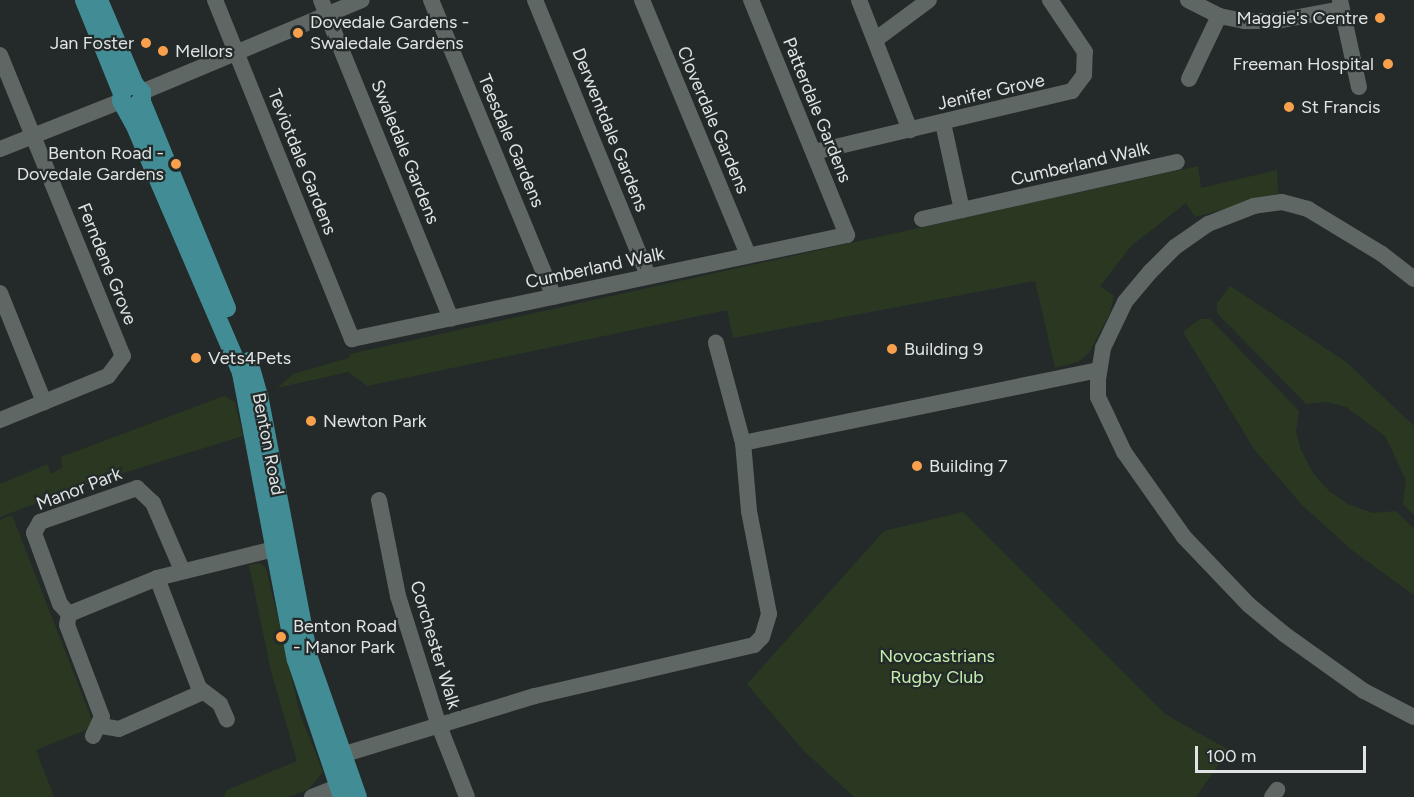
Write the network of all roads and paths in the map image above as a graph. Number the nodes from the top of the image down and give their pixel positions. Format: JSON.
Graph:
{"nodes":[{"id":1,"x":84,"y":0,"type":"edge"},
{"id":2,"x":99,"y":0,"type":"edge"},
{"id":3,"x":215,"y":0,"type":"edge"},
{"id":4,"x":362,"y":0,"type":"edge"},
{"id":5,"x":431,"y":0,"type":"edge"},
{"id":6,"x":535,"y":0,"type":"edge"},
{"id":7,"x":642,"y":0,"type":"edge"},
{"id":8,"x":752,"y":0,"type":"edge"},
{"id":9,"x":859,"y":0,"type":"edge"},
{"id":10,"x":929,"y":0,"type":"edge"},
{"id":11,"x":1050,"y":0,"type":"edge"},
{"id":12,"x":1188,"y":0,"type":"edge"},
{"id":13,"x":1341,"y":4,"type":"edge"},
{"id":14,"x":324,"y":7,"type":"edge"},
{"id":15,"x":1219,"y":16,"type":"junction"},
{"id":16,"x":875,"y":40,"type":"junction"},
{"id":17,"x":237,"y":52,"type":"junction"},
{"id":18,"x":0,"y":55,"type":"edge"},
{"id":19,"x":1189,"y":79,"type":"dead end"},
{"id":20,"x":1359,"y":87,"type":"dead end"},
{"id":21,"x":131,"y":96,"type":"junction"},
{"id":22,"x":943,"y":123,"type":"junction"},
{"id":23,"x":910,"y":130,"type":"junction"},
{"id":24,"x":35,"y":136,"type":"junction"},
{"id":25,"x":0,"y":149,"type":"edge"},
{"id":26,"x":814,"y":152,"type":"junction"},
{"id":27,"x":1177,"y":162,"type":"dead end"},
{"id":28,"x":962,"y":210,"type":"junction"},
{"id":29,"x":922,"y":219,"type":"dead end"},
{"id":30,"x":847,"y":235,"type":"joint"},
{"id":31,"x":748,"y":255,"type":"junction"},
{"id":32,"x":648,"y":276,"type":"junction"},
{"id":33,"x":1414,"y":279,"type":"edge"},
{"id":34,"x":0,"y":293,"type":"edge"},
{"id":35,"x":554,"y":297,"type":"junction"},
{"id":36,"x":452,"y":318,"type":"junction"},
{"id":37,"x":352,"y":339,"type":"joint"},
{"id":38,"x":716,"y":343,"type":"dead end"},
{"id":39,"x":1099,"y":370,"type":"junction"},
{"id":40,"x":44,"y":402,"type":"junction"},
{"id":41,"x":0,"y":420,"type":"edge"},
{"id":42,"x":743,"y":443,"type":"junction"},
{"id":43,"x":379,"y":500,"type":"dead end"},
{"id":44,"x":281,"y":548,"type":"junction"},
{"id":45,"x":182,"y":570,"type":"junction"},
{"id":46,"x":157,"y":578,"type":"junction"},
{"id":47,"x":69,"y":614,"type":"junction"},
{"id":48,"x":203,"y":692,"type":"junction"},
{"id":49,"x":1414,"y":717,"type":"edge"},
{"id":50,"x":227,"y":720,"type":"dead end"},
{"id":51,"x":438,"y":723,"type":"junction"},
{"id":52,"x":334,"y":757,"type":"junction"},
{"id":53,"x":347,"y":791,"type":"edge"},
{"id":54,"x":312,"y":797,"type":"edge"},
{"id":55,"x":467,"y":797,"type":"edge"}],
"edges":[{"from":1,"to":21,"type":"main road","name":"Benton Road"},
{"from":2,"to":21,"type":"main road","name":"Benton Road"},
{"from":3,"to":17,"type":"street","name":"Teviotdale Gardens"},
{"from":4,"to":14,"type":"street"},
{"from":5,"to":35,"type":"street","name":"Teesdale Gardens"},
{"from":6,"to":32,"type":"street","name":"Derwentdale Gardens"},
{"from":7,"to":31,"type":"street","name":"Cloverdale Gardens"},
{"from":8,"to":26,"type":"street","name":"Patterdale Gardens"},
{"from":9,"to":16,"type":"street"},
{"from":10,"to":16,"type":"street"},
{"from":11,"to":22,"type":"street","name":"Jenifer Grove"},
{"from":12,"to":15,"type":"street"},
{"from":13,"to":15,"type":"street"},
{"from":13,"to":20,"type":"street"},
{"from":14,"to":17,"type":"street"},
{"from":14,"to":36,"type":"street","name":"Swaledale Gardens"},
{"from":15,"to":19,"type":"street"},
{"from":16,"to":23,"type":"street"},
{"from":17,"to":21,"type":"street"},
{"from":17,"to":37,"type":"street","name":"Teviotdale Gardens"},
{"from":18,"to":24,"type":"street","name":"Ferndene Grove"},
{"from":21,"to":24,"type":"street"},
{"from":21,"to":44,"type":"main road","name":"Benton Road"},
{"from":22,"to":23,"type":"street","name":"Jenifer Grove"},
{"from":22,"to":28,"type":"street"},
{"from":23,"to":26,"type":"street","name":"Jenifer Grove"},
{"from":24,"to":25,"type":"street"},
{"from":24,"to":40,"type":"street","name":"Ferndene Grove"},
{"from":26,"to":30,"type":"street","name":"Patterdale Gardens"},
{"from":27,"to":28,"type":"street","name":"Cumberland Walk"},
{"from":28,"to":29,"type":"street","name":"Cumberland Walk"},
{"from":30,"to":31,"type":"street","name":"Cumberland Walk"},
{"from":31,"to":32,"type":"street","name":"Cumberland Walk"},
{"from":32,"to":35,"type":"street","name":"Cumberland Walk"},
{"from":33,"to":39,"type":"street"},
{"from":34,"to":40,"type":"street"},
{"from":35,"to":36,"type":"street","name":"Cumberland Walk"},
{"from":36,"to":37,"type":"street","name":"Cumberland Walk"},
{"from":38,"to":42,"type":"street"},
{"from":39,"to":42,"type":"street"},
{"from":39,"to":49,"type":"street"},
{"from":40,"to":41,"type":"street","name":"Ferndene Grove"},
{"from":42,"to":51,"type":"street"},
{"from":43,"to":51,"type":"street","name":"Corchester Walk"},
{"from":44,"to":45,"type":"street"},
{"from":44,"to":52,"type":"main road","name":"Benton Road"},
{"from":45,"to":46,"type":"street"},
{"from":45,"to":47,"type":"street","name":"Manor Park"},
{"from":46,"to":47,"type":"street"},
{"from":46,"to":48,"type":"street"},
{"from":47,"to":48,"type":"street","name":"Manor Park"},
{"from":48,"to":50,"type":"street"},
{"from":51,"to":52,"type":"street"},
{"from":51,"to":55,"type":"street","name":"Corchester Walk"},
{"from":52,"to":53,"type":"main road","name":"Benton Road"},
{"from":53,"to":54,"type":"street"}]}
